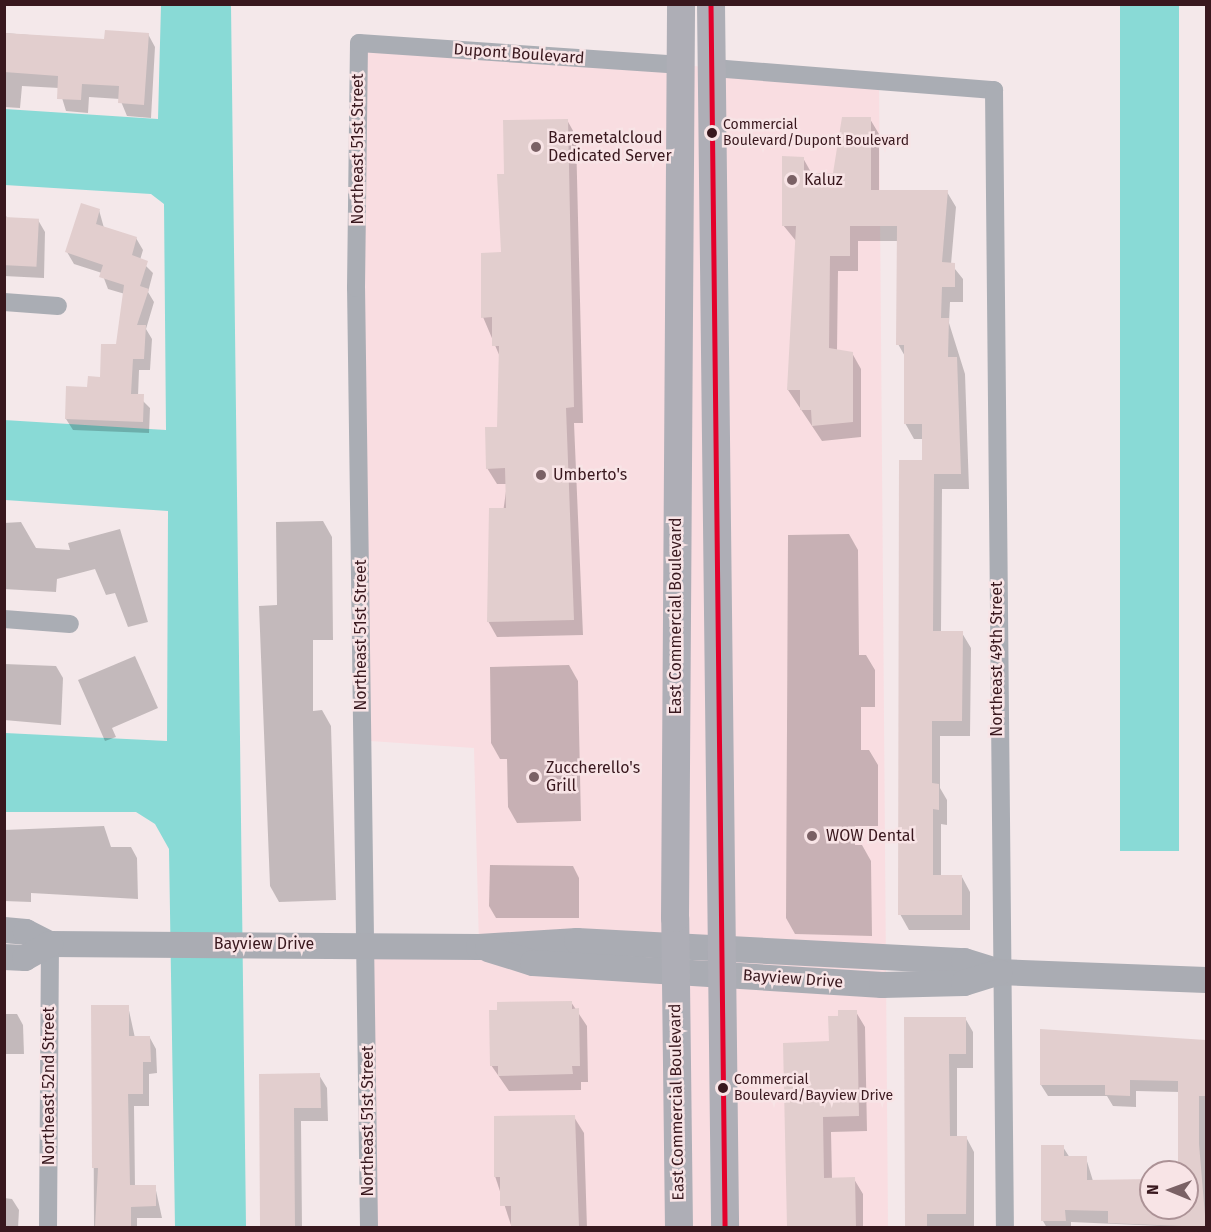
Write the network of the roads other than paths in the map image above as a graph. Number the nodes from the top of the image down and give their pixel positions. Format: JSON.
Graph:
{"nodes":[{"id":1,"x":681,"y":4,"type":"edge"},
{"id":2,"x":711,"y":4,"type":"edge"},
{"id":3,"x":359,"y":43,"type":"joint"},
{"id":4,"x":678,"y":65,"type":"junction"},
{"id":5,"x":713,"y":68,"type":"junction"},
{"id":6,"x":716,"y":127,"type":"junction"},
{"id":7,"x":4,"y":302,"type":"edge"},
{"id":8,"x":58,"y":306,"type":"dead end"},
{"id":9,"x":676,"y":472,"type":"junction"},
{"id":10,"x":717,"y":511,"type":"junction"},
{"id":11,"x":676,"y":515,"type":"junction"},
{"id":12,"x":718,"y":565,"type":"junction"},
{"id":13,"x":4,"y":620,"type":"edge"},
{"id":14,"x":70,"y":624,"type":"dead end"},
{"id":15,"x":4,"y":930,"type":"edge"},
{"id":16,"x":50,"y":944,"type":"junction"},
{"id":17,"x":364,"y":945,"type":"junction"},
{"id":18,"x":4,"y":957,"type":"edge"},
{"id":19,"x":675,"y":958,"type":"junction"},
{"id":20,"x":723,"y":962,"type":"junction"},
{"id":21,"x":999,"y":972,"type":"junction"},
{"id":22,"x":1206,"y":980,"type":"edge"},
{"id":23,"x":48,"y":1227,"type":"edge"},
{"id":24,"x":369,"y":1227,"type":"edge"},
{"id":25,"x":679,"y":1227,"type":"edge"},
{"id":26,"x":725,"y":1227,"type":"edge"},
{"id":27,"x":1005,"y":1227,"type":"edge"}],
"edges":[{"from":1,"to":4,"type":"main road","name":"East Commercial Boulevard"},
{"from":2,"to":5,"type":"main road"},
{"from":3,"to":4,"type":"street","name":"Dupont Boulevard"},
{"from":3,"to":17,"type":"street","name":"Northeast 51st Street"},
{"from":4,"to":6,"type":"main road"},
{"from":4,"to":9,"type":"main road","name":"East Commercial Boulevard"},
{"from":5,"to":6,"type":"main road"},
{"from":5,"to":21,"type":"street","name":"Northeast 49th Street"},
{"from":6,"to":10,"type":"main road"},
{"from":7,"to":8,"type":"street"},
{"from":9,"to":10,"type":"main road"},
{"from":9,"to":11,"type":"main road","name":"East Commercial Boulevard"},
{"from":10,"to":12,"type":"main road"},
{"from":11,"to":12,"type":"main road"},
{"from":11,"to":19,"type":"main road","name":"East Commercial Boulevard"},
{"from":12,"to":20,"type":"main road"},
{"from":13,"to":14,"type":"street"},
{"from":15,"to":16,"type":"street","name":"Bayview Drive"},
{"from":16,"to":17,"type":"street","name":"Bayview Drive"},
{"from":16,"to":18,"type":"street","name":"Bayview Drive"},
{"from":16,"to":23,"type":"street","name":"Northeast 52nd Street"},
{"from":17,"to":19,"type":"street","name":"Bayview Drive"},
{"from":17,"to":24,"type":"street","name":"Northeast 51st Street"},
{"from":19,"to":20,"type":"street","name":"Bayview Drive"},
{"from":19,"to":25,"type":"main road","name":"East Commercial Boulevard"},
{"from":20,"to":21,"type":"street","name":"Bayview Drive"},
{"from":20,"to":26,"type":"main road"},
{"from":21,"to":22,"type":"street","name":"Bayview Drive"},
{"from":21,"to":27,"type":"street","name":"Northeast 49th Street"}]}
